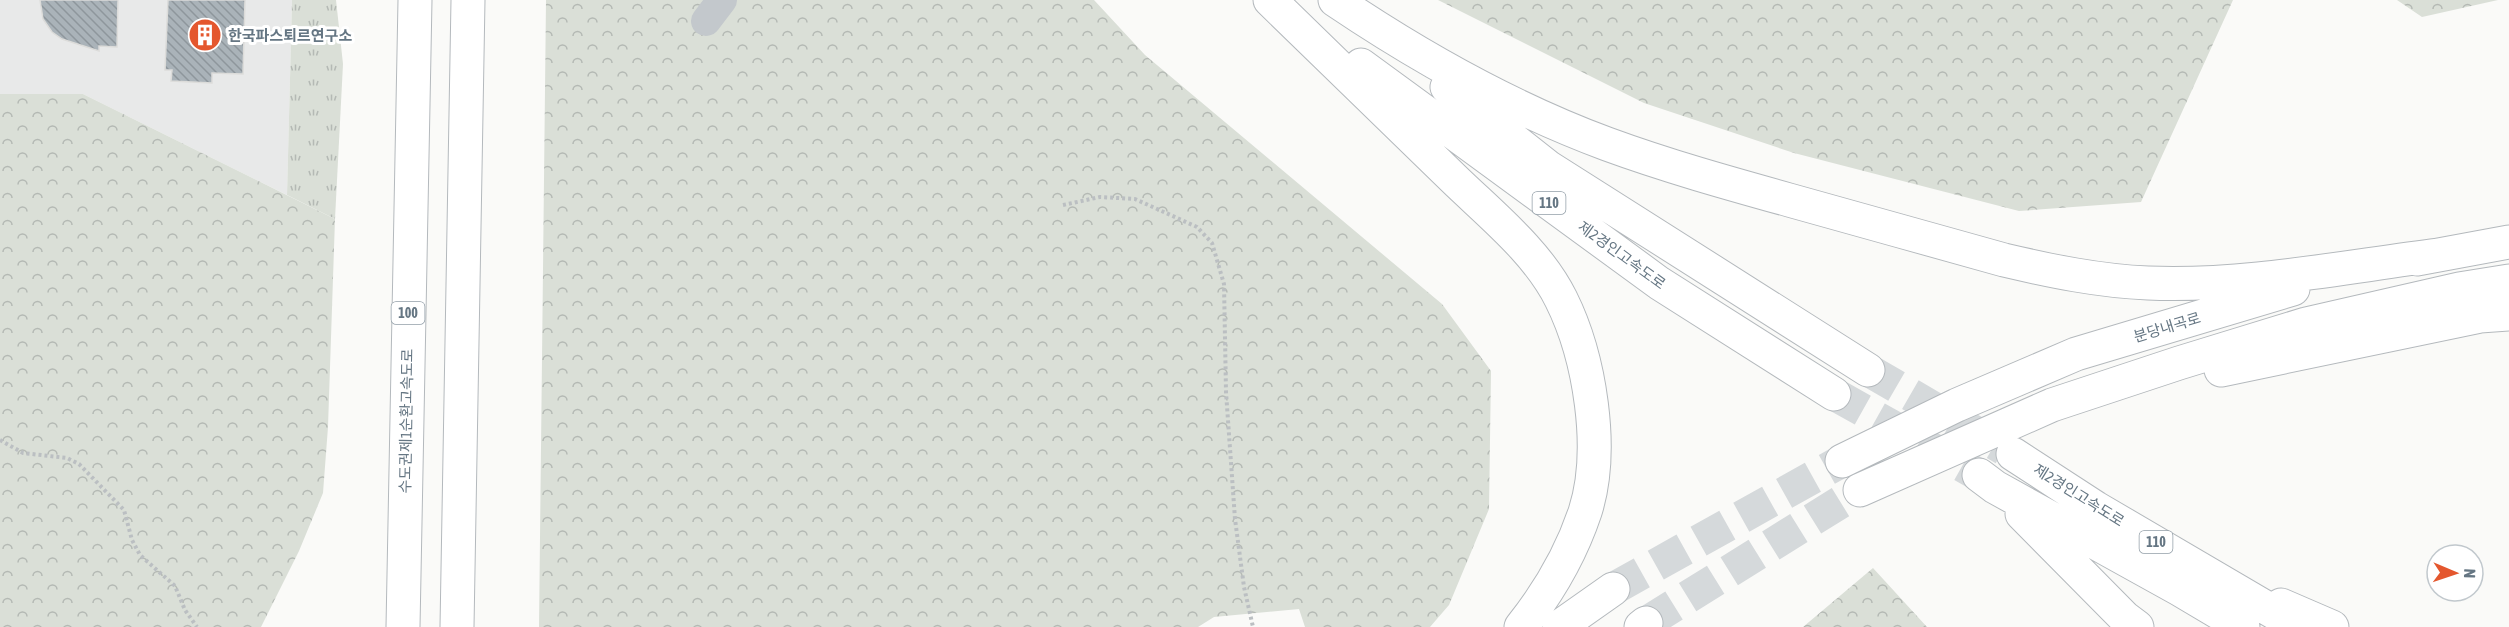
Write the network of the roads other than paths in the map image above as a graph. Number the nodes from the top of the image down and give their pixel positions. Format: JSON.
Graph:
{"nodes":[{"id":1,"x":414,"y":0,"type":"edge"},
{"id":2,"x":468,"y":0,"type":"edge"},
{"id":3,"x":1272,"y":0,"type":"edge"},
{"id":4,"x":1335,"y":0,"type":"edge"},
{"id":5,"x":2509,"y":242,"type":"edge"},
{"id":6,"x":2438,"y":255,"type":"junction"},
{"id":7,"x":2509,"y":281,"type":"edge"},
{"id":8,"x":2509,"y":314,"type":"edge"},
{"id":9,"x":1868,"y":370,"type":"tunnel mouth"},
{"id":10,"x":1834,"y":394,"type":"tunnel mouth"},
{"id":11,"x":2052,"y":405,"type":"junction"},
{"id":12,"x":2013,"y":454,"type":"tunnel mouth"},
{"id":13,"x":1842,"y":461,"type":"tunnel mouth"},
{"id":14,"x":1860,"y":490,"type":"tunnel mouth"},
{"id":15,"x":2209,"y":572,"type":"junction"},
{"id":16,"x":1613,"y":589,"type":"tunnel mouth"},
{"id":17,"x":403,"y":627,"type":"edge"},
{"id":18,"x":458,"y":627,"type":"edge"},
{"id":19,"x":1521,"y":627,"type":"edge"},
{"id":20,"x":1559,"y":627,"type":"edge"},
{"id":21,"x":2137,"y":627,"type":"edge"},
{"id":22,"x":2243,"y":627,"type":"edge"},
{"id":23,"x":2299,"y":627,"type":"edge"},
{"id":24,"x":2332,"y":627,"type":"edge"}],
"edges":[{"from":1,"to":17,"type":"highway","name":"수도권제1순환고속도로","number":"100"},
{"from":2,"to":18,"type":"highway"},
{"from":3,"to":10,"type":"highway","name":"제2경인고속도로","number":"110"},
{"from":3,"to":19,"type":"highway"},
{"from":4,"to":6,"type":"highway"},
{"from":4,"to":9,"type":"highway","name":"제2경인고속도로","number":"110"},
{"from":5,"to":6,"type":"highway","name":"분당내곡로"},
{"from":6,"to":13,"type":"highway","name":"분당내곡로"},
{"from":7,"to":11,"type":"highway"},
{"from":8,"to":11,"type":"highway"},
{"from":11,"to":14,"type":"highway"},
{"from":12,"to":15,"type":"highway","name":"제2경인고속도로","number":"110"},
{"from":15,"to":23,"type":"highway","name":"제2경인고속도로","number":"110"},
{"from":15,"to":24,"type":"highway"},
{"from":16,"to":20,"type":"highway"},
{"from":21,"to":22,"type":"highway","name":"제2경인고속도로","number":"110"}]}
